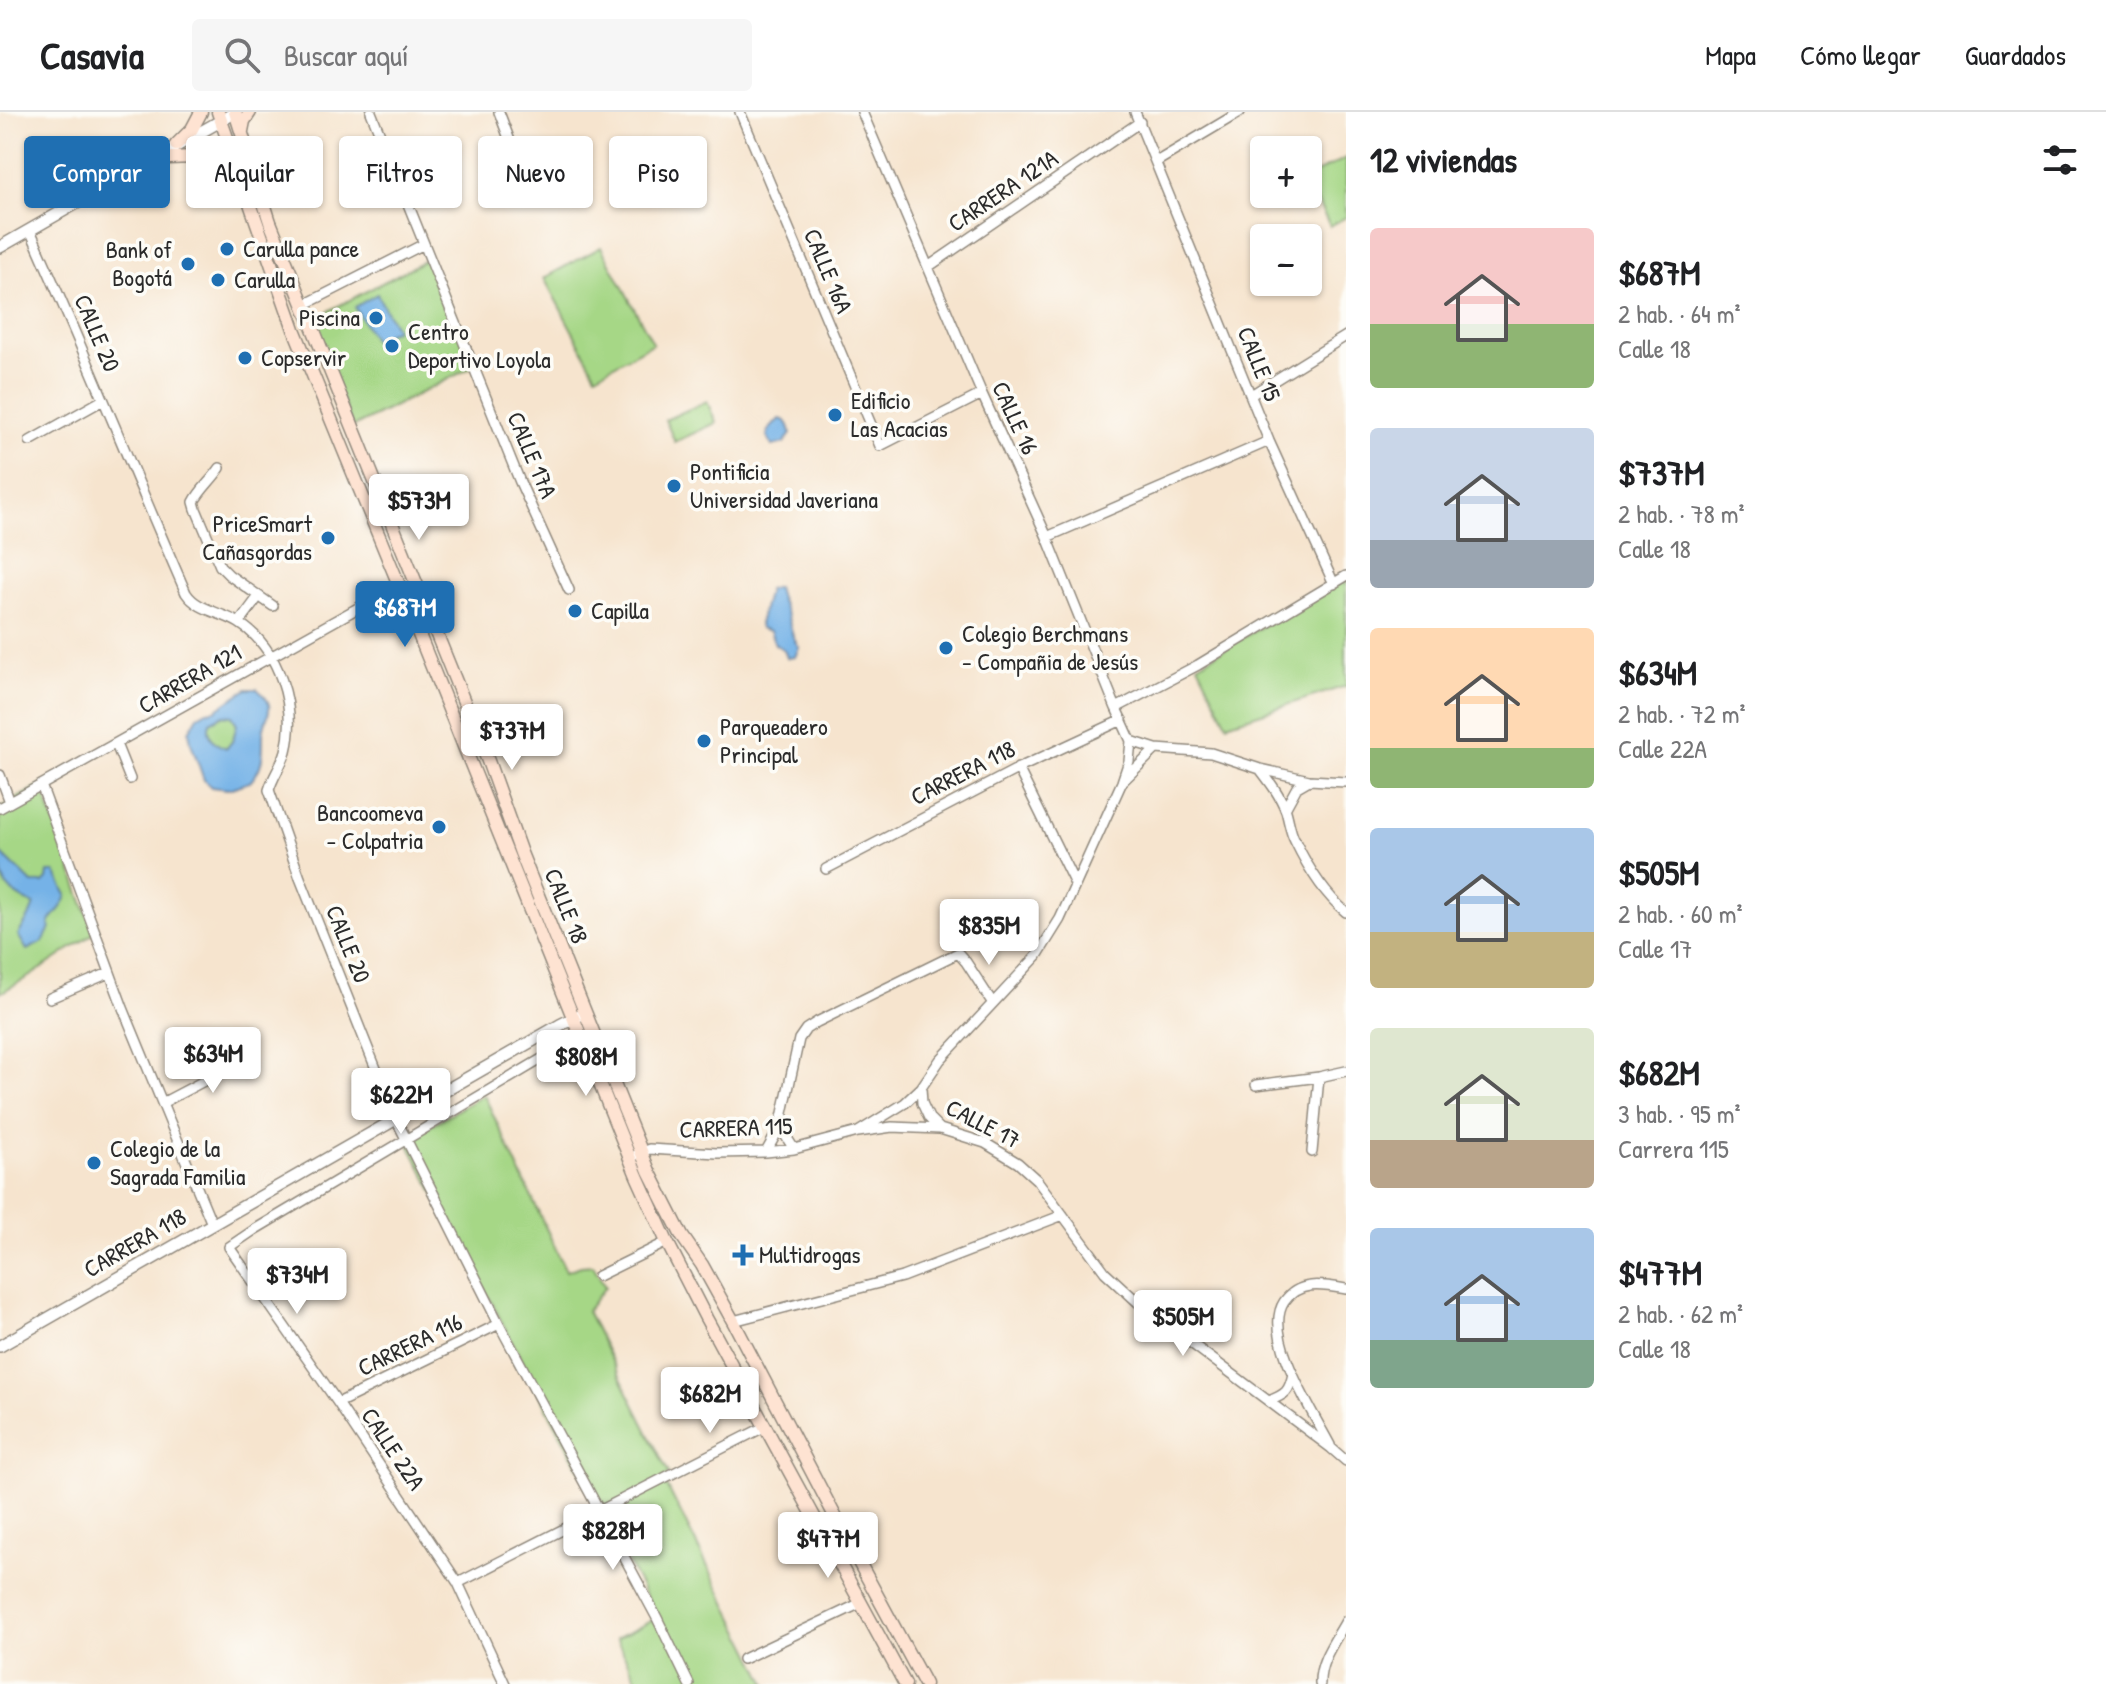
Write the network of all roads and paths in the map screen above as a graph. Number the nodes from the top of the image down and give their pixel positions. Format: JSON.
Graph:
{"nodes":[{"id":1,"x":201,"y":112,"type":"edge"},
{"id":2,"x":235,"y":112,"type":"edge"},
{"id":3,"x":250,"y":112,"type":"edge"},
{"id":4,"x":371,"y":112,"type":"edge"},
{"id":5,"x":499,"y":112,"type":"edge"},
{"id":6,"x":740,"y":112,"type":"edge"},
{"id":7,"x":862,"y":112,"type":"edge"},
{"id":8,"x":1240,"y":112,"type":"edge"},
{"id":9,"x":219,"y":116,"type":"edge"},
{"id":10,"x":1138,"y":117,"type":"edge"},
{"id":11,"x":242,"y":131,"type":"junction"},
{"id":12,"x":226,"y":136,"type":"edge"},
{"id":13,"x":508,"y":136,"type":"edge"},
{"id":14,"x":176,"y":145,"type":"junction"},
{"id":15,"x":170,"y":148,"type":"edge"},
{"id":16,"x":1156,"y":162,"type":"junction"},
{"id":17,"x":68,"y":208,"type":"edge"},
{"id":18,"x":251,"y":208,"type":"edge"},
{"id":19,"x":30,"y":230,"type":"junction"},
{"id":20,"x":424,"y":244,"type":"junction"},
{"id":21,"x":0,"y":247,"type":"edge"},
{"id":22,"x":928,"y":267,"type":"junction"},
{"id":23,"x":304,"y":305,"type":"junction"},
{"id":24,"x":1346,"y":336,"type":"edge"},
{"id":25,"x":982,"y":394,"type":"junction"},
{"id":26,"x":1251,"y":395,"type":"junction"},
{"id":27,"x":103,"y":400,"type":"junction"},
{"id":28,"x":30,"y":441,"type":"dead end"},
{"id":29,"x":1269,"y":441,"type":"junction"},
{"id":30,"x":220,"y":468,"type":"dead end"},
{"id":31,"x":1047,"y":537,"type":"junction"},
{"id":32,"x":1346,"y":576,"type":"edge"},
{"id":33,"x":1334,"y":584,"type":"junction"},
{"id":34,"x":399,"y":585,"type":"junction"},
{"id":35,"x":569,"y":590,"type":"dead end"},
{"id":36,"x":259,"y":596,"type":"junction"},
{"id":37,"x":273,"y":606,"type":"dead end"},
{"id":38,"x":239,"y":623,"type":"junction"},
{"id":39,"x":271,"y":656,"type":"junction"},
{"id":40,"x":1116,"y":708,"type":"junction"},
{"id":41,"x":1122,"y":720,"type":"junction"},
{"id":42,"x":1131,"y":741,"type":"junction"},
{"id":43,"x":116,"y":744,"type":"junction"},
{"id":44,"x":1156,"y":749,"type":"junction"},
{"id":45,"x":1018,"y":768,"type":"junction"},
{"id":46,"x":1260,"y":769,"type":"junction"},
{"id":47,"x":0,"y":775,"type":"edge"},
{"id":48,"x":130,"y":779,"type":"dead end"},
{"id":49,"x":1309,"y":780,"type":"junction"},
{"id":50,"x":1122,"y":782,"type":"junction"},
{"id":51,"x":1346,"y":782,"type":"edge"},
{"id":52,"x":41,"y":785,"type":"junction"},
{"id":53,"x":10,"y":802,"type":"junction"},
{"id":54,"x":0,"y":808,"type":"edge"},
{"id":55,"x":1285,"y":809,"type":"junction"},
{"id":56,"x":826,"y":869,"type":"dead end"},
{"id":57,"x":1075,"y":884,"type":"junction"},
{"id":58,"x":1346,"y":912,"type":"edge"},
{"id":59,"x":109,"y":973,"type":"junction"},
{"id":60,"x":50,"y":998,"type":"dead end"},
{"id":61,"x":992,"y":1002,"type":"junction"},
{"id":62,"x":579,"y":1016,"type":"junction"},
{"id":63,"x":578,"y":1048,"type":"dead end"},
{"id":64,"x":240,"y":1062,"type":"dead end"},
{"id":65,"x":1346,"y":1071,"type":"edge"},
{"id":66,"x":1319,"y":1077,"type":"junction"},
{"id":67,"x":1256,"y":1085,"type":"dead end"},
{"id":68,"x":921,"y":1088,"type":"junction"},
{"id":69,"x":162,"y":1103,"type":"junction"},
{"id":70,"x":396,"y":1119,"type":"junction"},
{"id":71,"x":780,"y":1127,"type":"junction"},
{"id":72,"x":940,"y":1129,"type":"junction"},
{"id":73,"x":858,"y":1132,"type":"junction"},
{"id":74,"x":406,"y":1139,"type":"junction"},
{"id":75,"x":794,"y":1149,"type":"junction"},
{"id":76,"x":766,"y":1152,"type":"junction"},
{"id":77,"x":1312,"y":1152,"type":"dead end"},
{"id":78,"x":636,"y":1155,"type":"junction"},
{"id":79,"x":1063,"y":1215,"type":"junction"},
{"id":80,"x":212,"y":1224,"type":"junction"},
{"id":81,"x":667,"y":1242,"type":"junction"},
{"id":82,"x":598,"y":1276,"type":"dead end"},
{"id":83,"x":1346,"y":1289,"type":"edge"},
{"id":84,"x":733,"y":1321,"type":"junction"},
{"id":85,"x":499,"y":1324,"type":"junction"},
{"id":86,"x":0,"y":1346,"type":"edge"},
{"id":87,"x":1293,"y":1374,"type":"junction"},
{"id":88,"x":1269,"y":1401,"type":"junction"},
{"id":89,"x":338,"y":1403,"type":"junction"},
{"id":90,"x":766,"y":1426,"type":"junction"},
{"id":91,"x":1331,"y":1448,"type":"junction"},
{"id":92,"x":1346,"y":1461,"type":"edge"},
{"id":93,"x":598,"y":1510,"type":"junction"},
{"id":94,"x":458,"y":1583,"type":"junction"},
{"id":95,"x":861,"y":1603,"type":"junction"},
{"id":96,"x":1346,"y":1621,"type":"edge"},
{"id":97,"x":743,"y":1659,"type":"dead end"},
{"id":98,"x":505,"y":1684,"type":"edge"},
{"id":99,"x":689,"y":1684,"type":"edge"},
{"id":100,"x":905,"y":1684,"type":"edge"},
{"id":101,"x":925,"y":1684,"type":"edge"},
{"id":102,"x":1320,"y":1684,"type":"edge"}],
"edges":[{"from":1,"to":14,"type":"main road"},
{"from":2,"to":9,"type":"street"},
{"from":2,"to":11,"type":"main road","name":"CALLE 18"},
{"from":3,"to":11,"type":"main road"},
{"from":4,"to":20,"type":"street","name":"CALLE 17A"},
{"from":5,"to":13,"type":"street"},
{"from":6,"to":25,"type":"street","name":"CALLE 16A"},
{"from":7,"to":22,"type":"street","name":"CALLE 16"},
{"from":8,"to":16,"type":"street"},
{"from":9,"to":12,"type":"main road","name":"CALLE 18"},
{"from":9,"to":14,"type":"street"},
{"from":10,"to":16,"type":"street","name":"CALLE 15"},
{"from":10,"to":22,"type":"street","name":"CARRERA 121A"},
{"from":11,"to":23,"type":"main road","name":"CALLE 18"},
{"from":14,"to":15,"type":"street"},
{"from":16,"to":26,"type":"street","name":"CALLE 15"},
{"from":17,"to":19,"type":"street"},
{"from":18,"to":34,"type":"main road","name":"CALLE 18"},
{"from":19,"to":21,"type":"street"},
{"from":19,"to":27,"type":"street","name":"CALLE 20"},
{"from":20,"to":23,"type":"street"},
{"from":20,"to":35,"type":"street","name":"CALLE 17A"},
{"from":22,"to":25,"type":"street","name":"CALLE 16"},
{"from":23,"to":62,"type":"main road","name":"CALLE 18"},
{"from":24,"to":26,"type":"street"},
{"from":25,"to":31,"type":"street","name":"CALLE 16"},
{"from":26,"to":29,"type":"street","name":"CALLE 15"},
{"from":27,"to":28,"type":"street"},
{"from":27,"to":38,"type":"street","name":"CALLE 20"},
{"from":29,"to":31,"type":"street"},
{"from":29,"to":33,"type":"street","name":"CALLE 15"},
{"from":30,"to":36,"type":"street"},
{"from":31,"to":40,"type":"street","name":"CALLE 16"},
{"from":32,"to":33,"type":"street"},
{"from":33,"to":40,"type":"street"},
{"from":34,"to":39,"type":"street","name":"CARRERA 121"},
{"from":34,"to":62,"type":"main road","name":"CALLE 18"},
{"from":36,"to":37,"type":"street"},
{"from":36,"to":38,"type":"street"},
{"from":38,"to":39,"type":"street","name":"CALLE 20"},
{"from":39,"to":43,"type":"street","name":"CARRERA 121"},
{"from":39,"to":70,"type":"street","name":"CALLE 20"},
{"from":40,"to":41,"type":"street","name":"CALLE 16"},
{"from":41,"to":42,"type":"street","name":"CALLE 16"},
{"from":41,"to":45,"type":"street","name":"CARRERA 118"},
{"from":42,"to":44,"type":"street"},
{"from":42,"to":50,"type":"street","name":"CALLE 17"},
{"from":43,"to":48,"type":"street"},
{"from":43,"to":52,"type":"street","name":"CARRERA 121"},
{"from":44,"to":46,"type":"street"},
{"from":44,"to":50,"type":"street"},
{"from":45,"to":56,"type":"street","name":"CARRERA 118"},
{"from":45,"to":57,"type":"street"},
{"from":46,"to":49,"type":"street"},
{"from":46,"to":55,"type":"street"},
{"from":47,"to":53,"type":"street"},
{"from":49,"to":51,"type":"street"},
{"from":49,"to":55,"type":"street"},
{"from":50,"to":57,"type":"street","name":"CALLE 17"},
{"from":52,"to":53,"type":"street","name":"CARRERA 121"},
{"from":52,"to":59,"type":"street"},
{"from":53,"to":54,"type":"street","name":"CARRERA 121"},
{"from":55,"to":58,"type":"street"},
{"from":57,"to":61,"type":"street","name":"CALLE 17"},
{"from":59,"to":60,"type":"street"},
{"from":59,"to":69,"type":"street"},
{"from":61,"to":68,"type":"street","name":"CALLE 17"},
{"from":61,"to":71,"type":"street"},
{"from":62,"to":70,"type":"street","name":"CARRERA 118"},
{"from":62,"to":78,"type":"main road","name":"CALLE 18"},
{"from":63,"to":74,"type":"street"},
{"from":64,"to":69,"type":"street"},
{"from":65,"to":66,"type":"street"},
{"from":66,"to":67,"type":"street"},
{"from":66,"to":77,"type":"street"},
{"from":68,"to":72,"type":"street","name":"CALLE 17"},
{"from":68,"to":73,"type":"street"},
{"from":69,"to":80,"type":"street"},
{"from":70,"to":74,"type":"street","name":"CALLE 20"},
{"from":70,"to":80,"type":"street","name":"CARRERA 118"},
{"from":71,"to":75,"type":"street"},
{"from":71,"to":76,"type":"street"},
{"from":72,"to":73,"type":"street","name":"CARRERA 115"},
{"from":72,"to":79,"type":"street","name":"CALLE 17"},
{"from":73,"to":75,"type":"street","name":"CARRERA 115"},
{"from":74,"to":85,"type":"street","name":"CALLE 20"},
{"from":74,"to":89,"type":"street","name":"CALLE 22A"},
{"from":75,"to":76,"type":"street","name":"CARRERA 115"},
{"from":76,"to":78,"type":"street","name":"CARRERA 115"},
{"from":78,"to":81,"type":"main road","name":"CALLE 18"},
{"from":78,"to":84,"type":"main road","name":"CALLE 18"},
{"from":79,"to":84,"type":"street"},
{"from":79,"to":88,"type":"street","name":"CALLE 17"},
{"from":80,"to":86,"type":"street","name":"CARRERA 118"},
{"from":81,"to":82,"type":"street"},
{"from":81,"to":90,"type":"main road","name":"CALLE 18"},
{"from":83,"to":87,"type":"street"},
{"from":84,"to":101,"type":"main road","name":"CALLE 18"},
{"from":85,"to":89,"type":"street","name":"CARRERA 116"},
{"from":85,"to":93,"type":"street","name":"CALLE 20"},
{"from":87,"to":88,"type":"street"},
{"from":87,"to":91,"type":"street"},
{"from":88,"to":91,"type":"street","name":"CALLE 17"},
{"from":89,"to":94,"type":"street","name":"CALLE 22A"},
{"from":90,"to":93,"type":"street"},
{"from":90,"to":95,"type":"main road","name":"CALLE 18"},
{"from":91,"to":92,"type":"street","name":"CALLE 17"},
{"from":93,"to":94,"type":"street"},
{"from":93,"to":99,"type":"street","name":"CALLE 20"},
{"from":94,"to":98,"type":"street","name":"CALLE 22A"},
{"from":95,"to":97,"type":"street"},
{"from":95,"to":100,"type":"main road","name":"CALLE 18"},
{"from":96,"to":102,"type":"street"}]}
